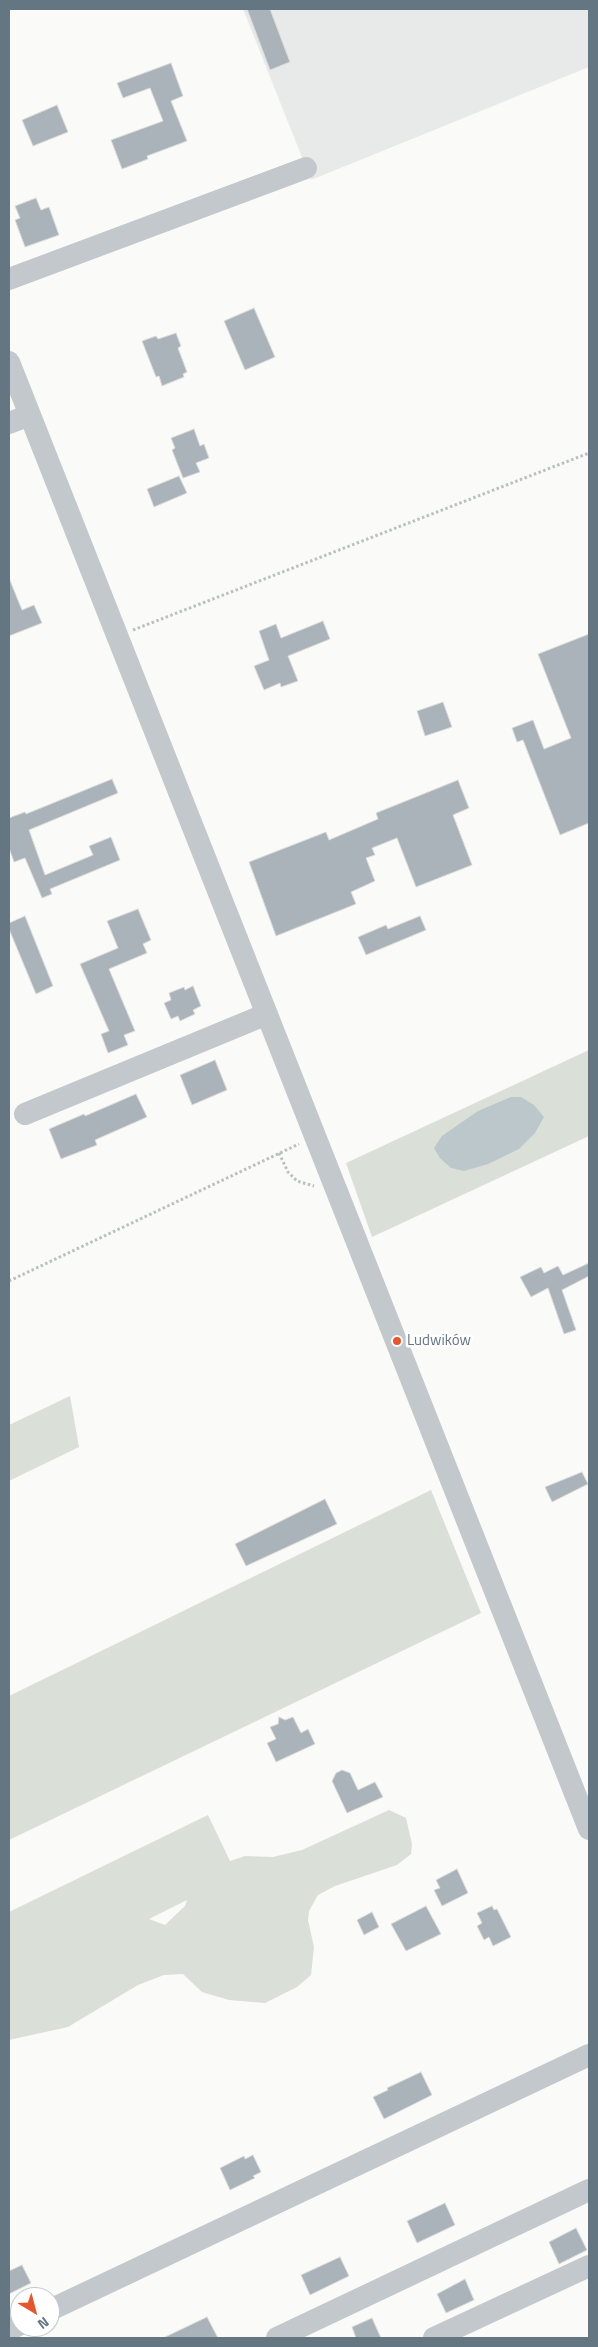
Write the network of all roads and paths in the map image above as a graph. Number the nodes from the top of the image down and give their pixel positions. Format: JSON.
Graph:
{"nodes":[{"id":1,"x":306,"y":168,"type":"dead end"},
{"id":2,"x":9,"y":279,"type":"edge"},
{"id":3,"x":9,"y":362,"type":"edge"},
{"id":4,"x":30,"y":415,"type":"junction"},
{"id":5,"x":9,"y":423,"type":"edge"},
{"id":6,"x":589,"y":453,"type":"edge"},
{"id":7,"x":118,"y":636,"type":"junction"},
{"id":8,"x":267,"y":1014,"type":"junction"},
{"id":9,"x":24,"y":1114,"type":"dead end"},
{"id":10,"x":316,"y":1136,"type":"junction"},
{"id":11,"x":279,"y":1153,"type":"junction"},
{"id":12,"x":336,"y":1187,"type":"junction"},
{"id":13,"x":9,"y":1280,"type":"edge"},
{"id":14,"x":589,"y":1829,"type":"edge"},
{"id":15,"x":589,"y":2055,"type":"edge"},
{"id":16,"x":589,"y":2190,"type":"edge"},
{"id":17,"x":589,"y":2266,"type":"edge"},
{"id":18,"x":60,"y":2305,"type":"edge"},
{"id":19,"x":277,"y":2338,"type":"edge"},
{"id":20,"x":434,"y":2338,"type":"edge"}],
"edges":[{"from":1,"to":2,"type":"street"},
{"from":3,"to":4,"type":"street"},
{"from":4,"to":5,"type":"street"},
{"from":4,"to":7,"type":"street"},
{"from":6,"to":7,"type":"path"},
{"from":7,"to":8,"type":"street"},
{"from":8,"to":9,"type":"street"},
{"from":8,"to":10,"type":"street"},
{"from":10,"to":11,"type":"path"},
{"from":10,"to":12,"type":"street"},
{"from":11,"to":12,"type":"path"},
{"from":11,"to":13,"type":"path"},
{"from":12,"to":14,"type":"street"},
{"from":15,"to":18,"type":"street"},
{"from":16,"to":19,"type":"street"},
{"from":17,"to":20,"type":"street"}]}
